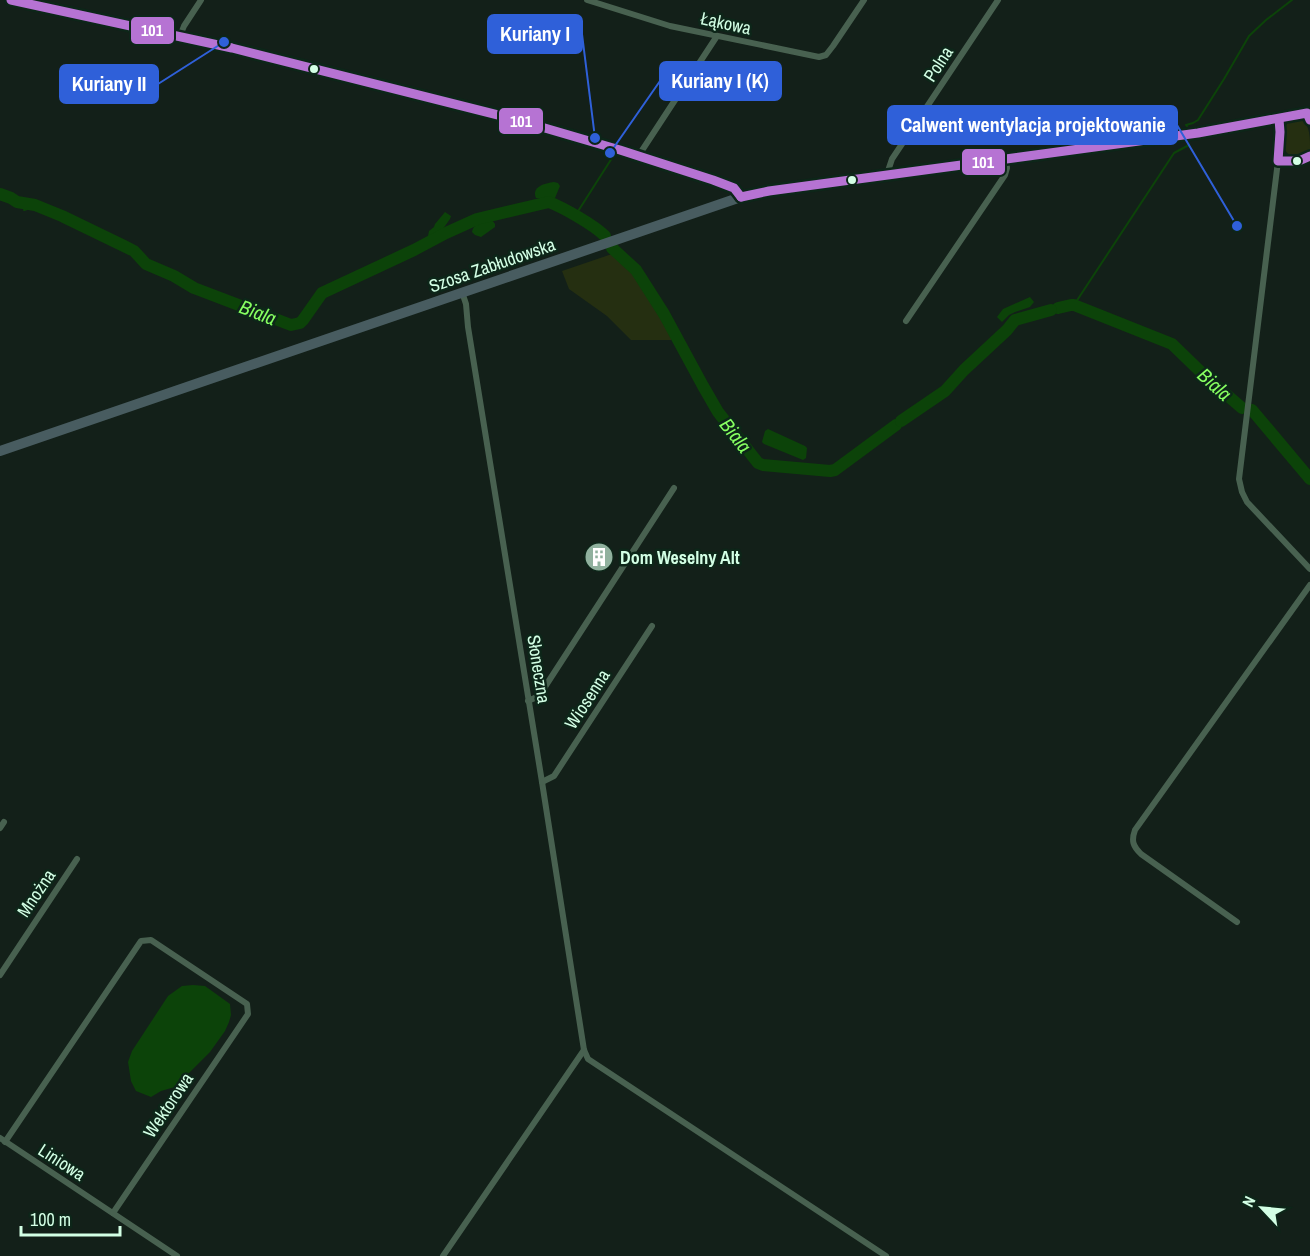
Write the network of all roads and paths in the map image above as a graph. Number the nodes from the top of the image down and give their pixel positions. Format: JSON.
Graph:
{"nodes":[{"id":1,"x":11,"y":0,"type":"edge"},
{"id":2,"x":201,"y":0,"type":"edge"},
{"id":3,"x":587,"y":0,"type":"edge"},
{"id":4,"x":864,"y":0,"type":"edge"},
{"id":5,"x":998,"y":0,"type":"edge"},
{"id":6,"x":180,"y":36,"type":"junction"},
{"id":7,"x":717,"y":36,"type":"junction"},
{"id":8,"x":1310,"y":113,"type":"edge"},
{"id":9,"x":1279,"y":119,"type":"junction"},
{"id":10,"x":639,"y":156,"type":"junction"},
{"id":11,"x":1006,"y":159,"type":"junction"},
{"id":12,"x":889,"y":176,"type":"junction"},
{"id":13,"x":741,"y":197,"type":"junction"},
{"id":14,"x":462,"y":292,"type":"junction"},
{"id":15,"x":906,"y":321,"type":"dead end"},
{"id":16,"x":0,"y":451,"type":"edge"},
{"id":17,"x":674,"y":488,"type":"dead end"},
{"id":18,"x":1310,"y":569,"type":"edge"},
{"id":19,"x":1310,"y":585,"type":"edge"},
{"id":20,"x":652,"y":626,"type":"dead end"},
{"id":21,"x":528,"y":701,"type":"junction"},
{"id":22,"x":542,"y":782,"type":"junction"},
{"id":23,"x":77,"y":859,"type":"dead end"},
{"id":24,"x":1237,"y":922,"type":"dead end"},
{"id":25,"x":3,"y":965,"type":"edge"},
{"id":26,"x":0,"y":975,"type":"edge"},
{"id":27,"x":584,"y":1050,"type":"junction"},
{"id":28,"x":3,"y":1140,"type":"edge"},
{"id":29,"x":112,"y":1213,"type":"junction"},
{"id":30,"x":177,"y":1256,"type":"edge"},
{"id":31,"x":443,"y":1256,"type":"edge"},
{"id":32,"x":886,"y":1256,"type":"edge"}],
"edges":[{"from":1,"to":6,"type":"street"},
{"from":2,"to":6,"type":"street"},
{"from":3,"to":7,"type":"street","name":"Łąkowa"},
{"from":4,"to":7,"type":"street","name":"Łąkowa"},
{"from":5,"to":12,"type":"street","name":"Polna"},
{"from":6,"to":10,"type":"street"},
{"from":7,"to":10,"type":"street"},
{"from":8,"to":9,"type":"highway","name":"Szosa Zabłudowska"},
{"from":9,"to":11,"type":"highway","name":"Szosa Zabłudowska"},
{"from":9,"to":18,"type":"street"},
{"from":10,"to":13,"type":"street"},
{"from":11,"to":12,"type":"highway","name":"Szosa Zabłudowska"},
{"from":11,"to":15,"type":"street"},
{"from":12,"to":13,"type":"highway","name":"Szosa Zabłudowska"},
{"from":13,"to":14,"type":"highway","name":"Szosa Zabłudowska"},
{"from":14,"to":16,"type":"highway","name":"Szosa Zabłudowska"},
{"from":14,"to":21,"type":"street","name":"Słoneczna"},
{"from":17,"to":21,"type":"street"},
{"from":19,"to":24,"type":"street"},
{"from":20,"to":22,"type":"street","name":"Wiosenna"},
{"from":21,"to":22,"type":"street","name":"Słoneczna"},
{"from":22,"to":27,"type":"street","name":"Słoneczna"},
{"from":23,"to":25,"type":"street","name":"Mnożna"},
{"from":25,"to":26,"type":"street","name":"Mnożna"},
{"from":27,"to":31,"type":"street"},
{"from":27,"to":32,"type":"street"},
{"from":28,"to":29,"type":"street","name":"Liniowa"},
{"from":28,"to":29,"type":"street","name":"Wektorowa"},
{"from":29,"to":30,"type":"street","name":"Liniowa"}]}
